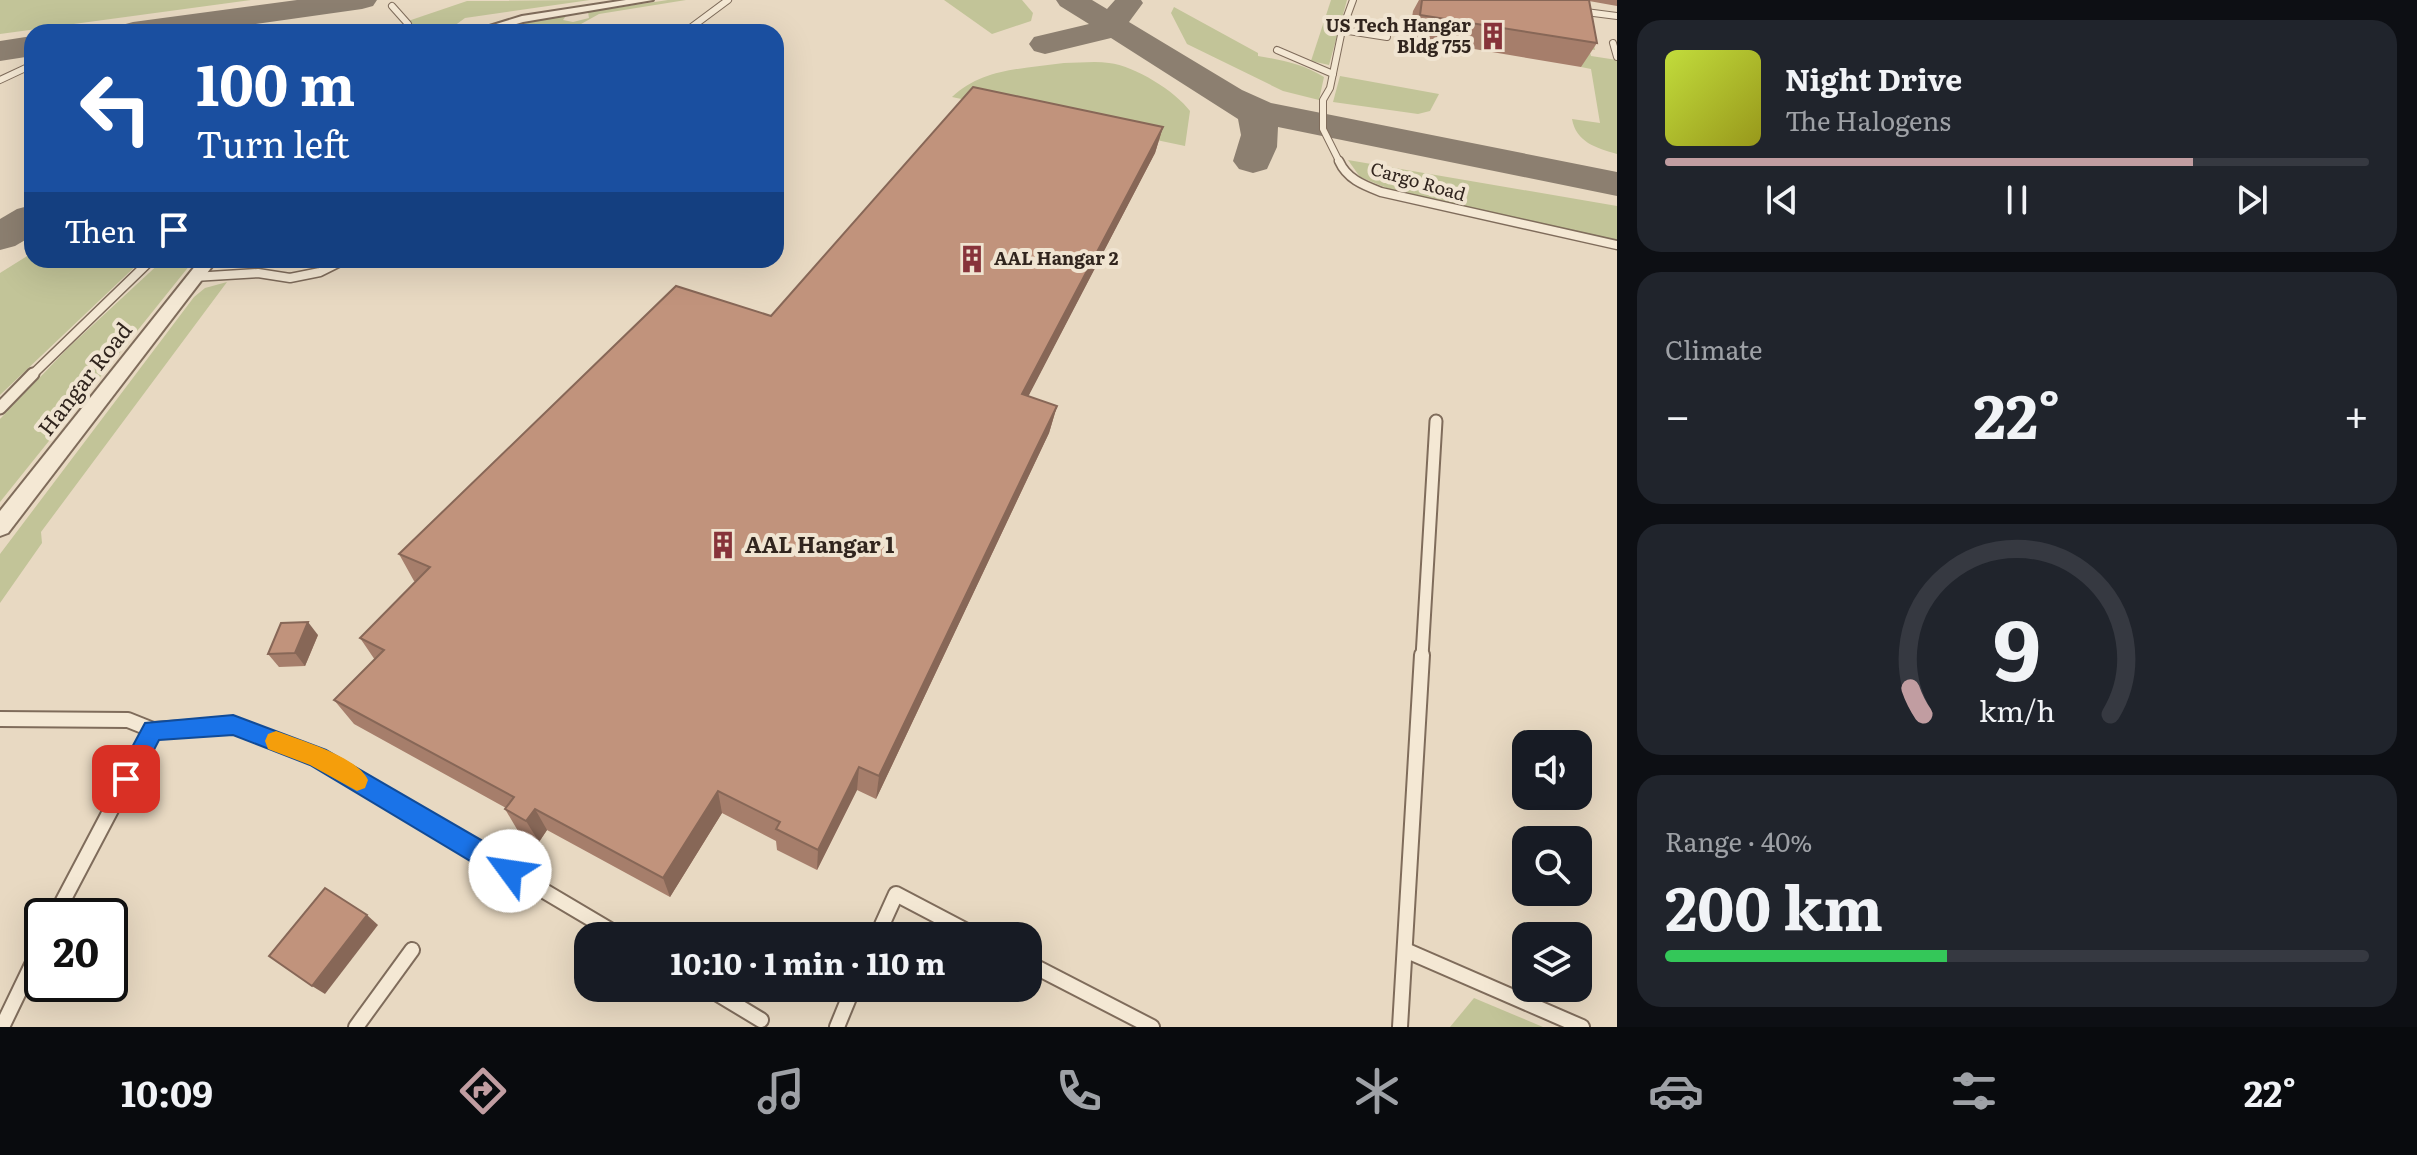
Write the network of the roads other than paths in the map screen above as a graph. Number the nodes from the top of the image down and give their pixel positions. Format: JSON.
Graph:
{"nodes":[{"id":1,"x":648,"y":0,"type":"edge"},
{"id":2,"x":728,"y":0,"type":"edge"},
{"id":3,"x":1353,"y":0,"type":"edge"},
{"id":4,"x":392,"y":6,"type":"dead end"},
{"id":5,"x":1563,"y":8,"type":"edge"},
{"id":6,"x":1617,"y":16,"type":"edge"},
{"id":7,"x":408,"y":24,"type":"edge"},
{"id":8,"x":504,"y":24,"type":"edge"},
{"id":9,"x":696,"y":24,"type":"edge"},
{"id":10,"x":1342,"y":30,"type":"junction"},
{"id":11,"x":1387,"y":37,"type":"dead end"},
{"id":12,"x":1613,"y":43,"type":"dead end"},
{"id":13,"x":1277,"y":50,"type":"dead end"},
{"id":14,"x":1617,"y":57,"type":"edge"},
{"id":15,"x":24,"y":69,"type":"edge"},
{"id":16,"x":1333,"y":74,"type":"junction"},
{"id":17,"x":0,"y":80,"type":"edge"},
{"id":18,"x":1617,"y":245,"type":"edge"},
{"id":19,"x":143,"y":268,"type":"edge"},
{"id":20,"x":202,"y":268,"type":"edge"},
{"id":21,"x":261,"y":268,"type":"edge"},
{"id":22,"x":328,"y":268,"type":"edge"},
{"id":23,"x":258,"y":273,"type":"junction"},
{"id":24,"x":194,"y":277,"type":"junction"},
{"id":25,"x":0,"y":408,"type":"edge"},
{"id":26,"x":1436,"y":421,"type":"dead end"},
{"id":27,"x":0,"y":527,"type":"edge"},
{"id":28,"x":0,"y":719,"type":"edge"},
{"id":29,"x":153,"y":730,"type":"junction"},
{"id":30,"x":64,"y":898,"type":"edge"},
{"id":31,"x":596,"y":922,"type":"edge"},
{"id":32,"x":883,"y":922,"type":"edge"},
{"id":33,"x":949,"y":922,"type":"edge"},
{"id":34,"x":412,"y":950,"type":"dead end"},
{"id":35,"x":1405,"y":950,"type":"junction"},
{"id":36,"x":1042,"y":970,"type":"edge"},
{"id":37,"x":24,"y":981,"type":"edge"},
{"id":38,"x":731,"y":1002,"type":"edge"},
{"id":39,"x":847,"y":1002,"type":"edge"},
{"id":40,"x":761,"y":1020,"type":"dead end"},
{"id":41,"x":2,"y":1027,"type":"edge"},
{"id":42,"x":356,"y":1027,"type":"edge"},
{"id":43,"x":837,"y":1027,"type":"edge"},
{"id":44,"x":1152,"y":1027,"type":"edge"},
{"id":45,"x":1400,"y":1027,"type":"edge"},
{"id":46,"x":1582,"y":1027,"type":"edge"}],
"edges":[{"from":1,"to":8,"type":"street"},
{"from":2,"to":9,"type":"lane"},
{"from":3,"to":10,"type":"lane","name":"Cargo Road"},
{"from":4,"to":7,"type":"lane"},
{"from":5,"to":6,"type":"lane"},
{"from":10,"to":11,"type":"lane"},
{"from":10,"to":16,"type":"lane","name":"Cargo Road"},
{"from":12,"to":14,"type":"lane"},
{"from":13,"to":16,"type":"lane"},
{"from":15,"to":17,"type":"lane"},
{"from":16,"to":18,"type":"lane","name":"Cargo Road"},
{"from":19,"to":25,"type":"lane"},
{"from":20,"to":24,"type":"street","name":"Hangar Road"},
{"from":21,"to":23,"type":"lane"},
{"from":22,"to":23,"type":"lane"},
{"from":23,"to":24,"type":"lane"},
{"from":24,"to":27,"type":"street","name":"Hangar Road"},
{"from":26,"to":35,"type":"lane"},
{"from":28,"to":29,"type":"lane"},
{"from":29,"to":30,"type":"lane"},
{"from":29,"to":31,"type":"lane"},
{"from":32,"to":33,"type":"lane"},
{"from":34,"to":42,"type":"lane"},
{"from":35,"to":45,"type":"lane"},
{"from":35,"to":46,"type":"lane"},
{"from":36,"to":44,"type":"lane"},
{"from":37,"to":41,"type":"lane"},
{"from":38,"to":40,"type":"lane"},
{"from":39,"to":43,"type":"lane"}]}
